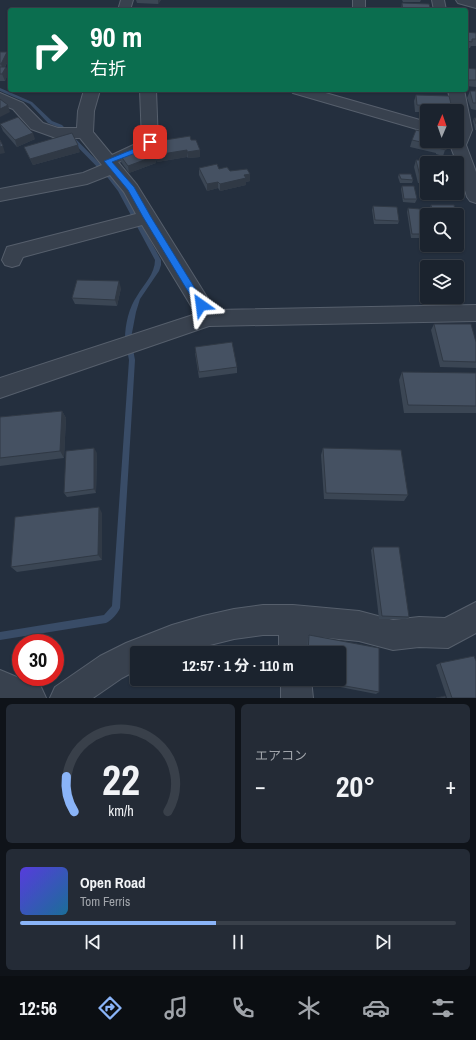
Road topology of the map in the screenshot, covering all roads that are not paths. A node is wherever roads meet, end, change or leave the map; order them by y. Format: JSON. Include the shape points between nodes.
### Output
{"nodes":[{"id":1,"x":462,"y":0,"type":"edge"},
{"id":2,"x":476,"y":4,"type":"edge"},
{"id":3,"x":91,"y":92,"type":"edge"},
{"id":4,"x":148,"y":92,"type":"edge"},
{"id":5,"x":309,"y":92,"type":"edge"},
{"id":6,"x":456,"y":92,"type":"edge"},
{"id":7,"x":0,"y":98,"type":"edge"},
{"id":8,"x":420,"y":124,"type":"edge"},
{"id":9,"x":85,"y":133,"type":"junction"},
{"id":10,"x":465,"y":137,"type":"edge"},
{"id":11,"x":110,"y":164,"type":"junction"},
{"id":12,"x":0,"y":195,"type":"edge"},
{"id":13,"x":476,"y":197,"type":"edge"},
{"id":14,"x":147,"y":217,"type":"junction"},
{"id":15,"x":12,"y":260,"type":"dead end"},
{"id":16,"x":476,"y":313,"type":"edge"},
{"id":17,"x":209,"y":318,"type":"junction"},
{"id":18,"x":0,"y":388,"type":"edge"},
{"id":19,"x":476,"y":617,"type":"edge"},
{"id":20,"x":293,"y":620,"type":"junction"},
{"id":21,"x":157,"y":646,"type":"edge"},
{"id":22,"x":294,"y":646,"type":"edge"},
{"id":23,"x":130,"y":658,"type":"edge"},
{"id":24,"x":0,"y":685,"type":"edge"},
{"id":25,"x":296,"y":686,"type":"edge"},
{"id":26,"x":30,"y":698,"type":"edge"},
{"id":27,"x":66,"y":698,"type":"edge"},
{"id":28,"x":296,"y":698,"type":"edge"}],
"edges":[{"from":1,"to":2,"type":"street"},
{"from":3,"to":9,"type":"street","via":[[86,111]]},
{"from":4,"to":11,"type":"street","via":[[150,142]]},
{"from":5,"to":8,"type":"street","via":[[364,102]]},
{"from":6,"to":10,"type":"street"},
{"from":7,"to":9,"type":"street","via":[[18,106],[37,126],[56,133]]},
{"from":9,"to":11,"type":"street"},
{"from":10,"to":13,"type":"street","via":[[458,145]]},
{"from":11,"to":12,"type":"street","via":[[87,178]]},
{"from":11,"to":14,"type":"street","via":[[131,189]]},
{"from":14,"to":15,"type":"street","via":[[14,252]]},
{"from":14,"to":17,"type":"street"},
{"from":16,"to":17,"type":"street"},
{"from":17,"to":18,"type":"street"},
{"from":19,"to":20,"type":"street","via":[[448,633],[419,632],[393,635],[359,626]]},
{"from":20,"to":21,"type":"street","via":[[234,624]]},
{"from":20,"to":22,"type":"street"},
{"from":23,"to":27,"type":"street","via":[[111,667]]},
{"from":24,"to":26,"type":"street"},
{"from":25,"to":28,"type":"street"}]}
